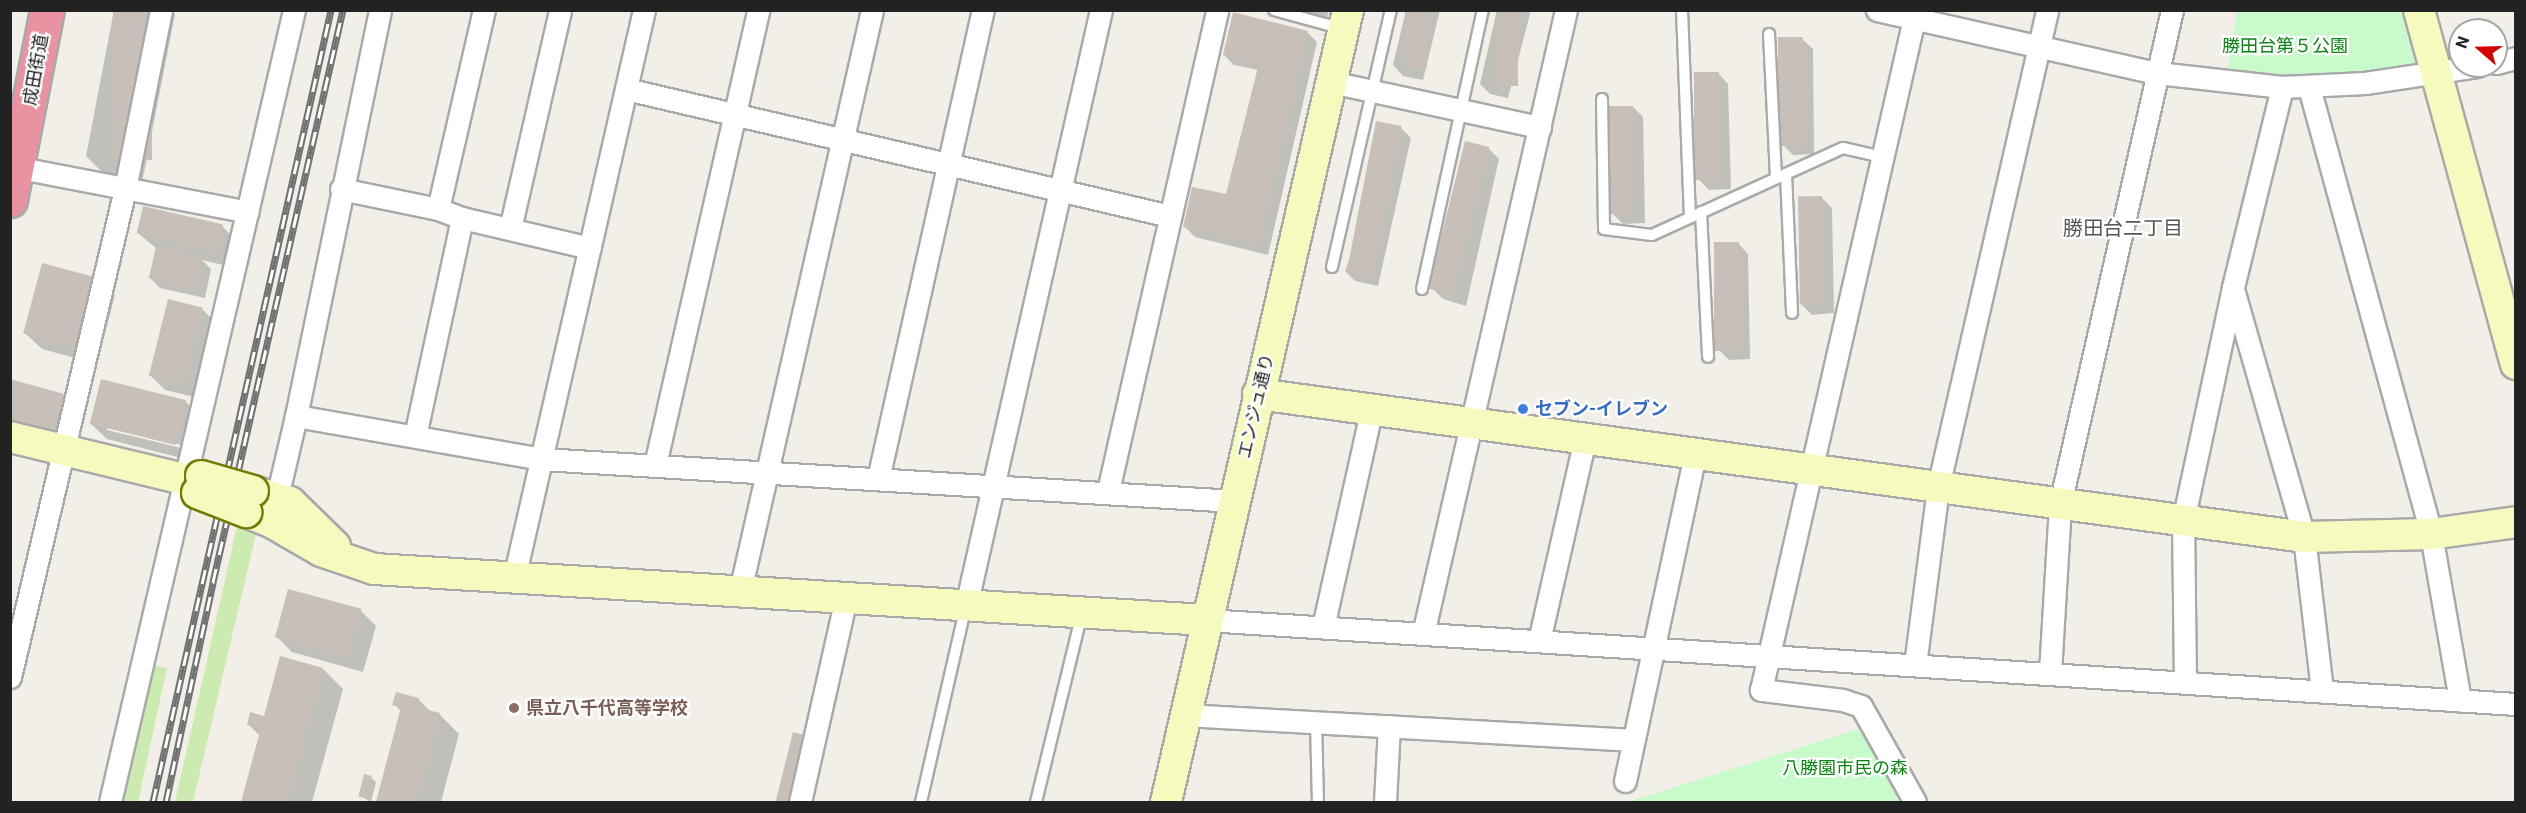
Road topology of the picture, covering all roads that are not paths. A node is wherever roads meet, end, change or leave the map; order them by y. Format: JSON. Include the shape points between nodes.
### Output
{"nodes":[{"id":1,"x":47,"y":10,"type":"edge"},
{"id":2,"x":161,"y":10,"type":"edge"},
{"id":3,"x":294,"y":10,"type":"edge"},
{"id":4,"x":380,"y":10,"type":"edge"},
{"id":5,"x":484,"y":10,"type":"edge"},
{"id":6,"x":560,"y":10,"type":"edge"},
{"id":7,"x":644,"y":10,"type":"edge"},
{"id":8,"x":758,"y":10,"type":"edge"},
{"id":9,"x":872,"y":10,"type":"edge"},
{"id":10,"x":983,"y":10,"type":"edge"},
{"id":11,"x":1101,"y":10,"type":"edge"},
{"id":12,"x":1217,"y":10,"type":"edge"},
{"id":13,"x":1274,"y":10,"type":"edge"},
{"id":14,"x":1391,"y":10,"type":"edge"},
{"id":15,"x":1484,"y":10,"type":"edge"},
{"id":16,"x":1566,"y":10,"type":"edge"},
{"id":17,"x":1682,"y":10,"type":"edge"},
{"id":18,"x":1877,"y":10,"type":"edge"},
{"id":19,"x":2047,"y":10,"type":"edge"},
{"id":20,"x":2172,"y":10,"type":"edge"},
{"id":21,"x":2419,"y":10,"type":"edge"},
{"id":22,"x":1915,"y":15,"type":"edge"},
{"id":23,"x":1346,"y":20,"type":"edge"},
{"id":24,"x":1769,"y":34,"type":"dead end"},
{"id":25,"x":2039,"y":46,"type":"junction"},
{"id":26,"x":2448,"y":71,"type":"edge"},
{"id":27,"x":2157,"y":73,"type":"junction"},
{"id":28,"x":2436,"y":73,"type":"junction"},
{"id":29,"x":1331,"y":82,"type":"junction"},
{"id":30,"x":2282,"y":87,"type":"junction"},
{"id":31,"x":2309,"y":87,"type":"junction"},
{"id":32,"x":626,"y":89,"type":"junction"},
{"id":33,"x":1372,"y":91,"type":"junction"},
{"id":34,"x":1602,"y":99,"type":"dead end"},
{"id":35,"x":1462,"y":110,"type":"junction"},
{"id":36,"x":735,"y":114,"type":"junction"},
{"id":37,"x":1540,"y":127,"type":"junction"},
{"id":38,"x":843,"y":139,"type":"junction"},
{"id":39,"x":1882,"y":157,"type":"junction"},
{"id":40,"x":949,"y":164,"type":"junction"},
{"id":41,"x":15,"y":167,"type":"edge"},
{"id":42,"x":1781,"y":176,"type":"junction"},
{"id":43,"x":125,"y":189,"type":"junction"},
{"id":44,"x":341,"y":189,"type":"junction"},
{"id":45,"x":1060,"y":190,"type":"junction"},
{"id":46,"x":10,"y":200,"type":"edge"},
{"id":47,"x":438,"y":209,"type":"junction"},
{"id":48,"x":248,"y":212,"type":"junction"},
{"id":49,"x":1701,"y":212,"type":"junction"},
{"id":50,"x":1170,"y":216,"type":"junction"},
{"id":51,"x":1690,"y":217,"type":"junction"},
{"id":52,"x":462,"y":218,"type":"junction"},
{"id":53,"x":510,"y":229,"type":"junction"},
{"id":54,"x":590,"y":248,"type":"junction"},
{"id":55,"x":1332,"y":267,"type":"dead end"},
{"id":56,"x":2233,"y":287,"type":"junction"},
{"id":57,"x":1422,"y":289,"type":"dead end"},
{"id":58,"x":1792,"y":313,"type":"dead end"},
{"id":59,"x":1708,"y":357,"type":"dead end"},
{"id":60,"x":2516,"y":364,"type":"edge"},
{"id":61,"x":1258,"y":394,"type":"junction"},
{"id":62,"x":1372,"y":408,"type":"junction"},
{"id":63,"x":296,"y":416,"type":"junction"},
{"id":64,"x":1473,"y":423,"type":"junction"},
{"id":65,"x":415,"y":436,"type":"junction"},
{"id":66,"x":10,"y":437,"type":"edge"},
{"id":67,"x":1585,"y":438,"type":"junction"},
{"id":68,"x":63,"y":449,"type":"junction"},
{"id":69,"x":1695,"y":454,"type":"junction"},
{"id":70,"x":542,"y":459,"type":"junction"},
{"id":71,"x":655,"y":465,"type":"junction"},
{"id":72,"x":1810,"y":470,"type":"junction"},
{"id":73,"x":767,"y":471,"type":"junction"},
{"id":74,"x":878,"y":479,"type":"junction"},
{"id":75,"x":194,"y":482,"type":"junction"},
{"id":76,"x":994,"y":484,"type":"junction"},
{"id":77,"x":1938,"y":487,"type":"junction"},
{"id":78,"x":1108,"y":491,"type":"junction"},
{"id":79,"x":1235,"y":501,"type":"junction"},
{"id":80,"x":2060,"y":504,"type":"junction"},
{"id":81,"x":262,"y":506,"type":"junction"},
{"id":82,"x":2183,"y":521,"type":"junction"},
{"id":83,"x":2516,"y":522,"type":"edge"},
{"id":84,"x":2431,"y":534,"type":"junction"},
{"id":85,"x":2304,"y":537,"type":"junction"},
{"id":86,"x":514,"y":578,"type":"junction"},
{"id":87,"x":740,"y":591,"type":"junction"},
{"id":88,"x":846,"y":598,"type":"junction"},
{"id":89,"x":966,"y":606,"type":"junction"},
{"id":90,"x":1082,"y":613,"type":"junction"},
{"id":91,"x":1206,"y":620,"type":"junction"},
{"id":92,"x":1323,"y":627,"type":"junction"},
{"id":93,"x":1424,"y":634,"type":"junction"},
{"id":94,"x":1539,"y":641,"type":"junction"},
{"id":95,"x":1654,"y":648,"type":"junction"},
{"id":96,"x":1769,"y":656,"type":"junction"},
{"id":97,"x":1915,"y":665,"type":"junction"},
{"id":98,"x":2050,"y":673,"type":"junction"},
{"id":99,"x":10,"y":677,"type":"edge"},
{"id":100,"x":2185,"y":682,"type":"junction"},
{"id":101,"x":2322,"y":691,"type":"junction"},
{"id":102,"x":2460,"y":701,"type":"junction"},
{"id":103,"x":2516,"y":704,"type":"edge"},
{"id":104,"x":1186,"y":715,"type":"junction"},
{"id":105,"x":1316,"y":722,"type":"junction"},
{"id":106,"x":1389,"y":726,"type":"junction"},
{"id":107,"x":1633,"y":740,"type":"junction"},
{"id":108,"x":1624,"y":781,"type":"dead end"},
{"id":109,"x":110,"y":802,"type":"edge"},
{"id":110,"x":800,"y":802,"type":"edge"},
{"id":111,"x":921,"y":802,"type":"edge"},
{"id":112,"x":1036,"y":802,"type":"edge"},
{"id":113,"x":1166,"y":802,"type":"edge"},
{"id":114,"x":1318,"y":802,"type":"edge"},
{"id":115,"x":1385,"y":802,"type":"edge"},
{"id":116,"x":1915,"y":802,"type":"edge"}],
"edges":[{"from":1,"to":41,"type":"highway","name":"成田街道"},
{"from":2,"to":43,"type":"street"},
{"from":3,"to":48,"type":"street"},
{"from":4,"to":44,"type":"street"},
{"from":5,"to":47,"type":"street"},
{"from":6,"to":53,"type":"street"},
{"from":7,"to":32,"type":"street"},
{"from":8,"to":36,"type":"street"},
{"from":9,"to":38,"type":"street"},
{"from":10,"to":40,"type":"street"},
{"from":11,"to":45,"type":"street"},
{"from":12,"to":50,"type":"street"},
{"from":13,"to":23,"type":"lane"},
{"from":14,"to":33,"type":"lane"},
{"from":15,"to":35,"type":"lane"},
{"from":16,"to":37,"type":"street"},
{"from":17,"to":51,"type":"lane"},
{"from":18,"to":22,"type":"street"},
{"from":19,"to":25,"type":"street"},
{"from":20,"to":27,"type":"street"},
{"from":21,"to":28,"type":"street"},
{"from":22,"to":25,"type":"street"},
{"from":22,"to":39,"type":"street"},
{"from":23,"to":29,"type":"street","name":"エンジュ通り"},
{"from":24,"to":42,"type":"lane"},
{"from":25,"to":27,"type":"street"},
{"from":25,"to":77,"type":"street"},
{"from":26,"to":28,"type":"street"},
{"from":27,"to":30,"type":"street"},
{"from":27,"to":80,"type":"street"},
{"from":28,"to":31,"type":"street"},
{"from":28,"to":60,"type":"street"},
{"from":29,"to":33,"type":"street"},
{"from":29,"to":61,"type":"street","name":"エンジュ通り"},
{"from":30,"to":31,"type":"street"},
{"from":30,"to":56,"type":"street"},
{"from":31,"to":84,"type":"street"},
{"from":32,"to":36,"type":"street"},
{"from":32,"to":54,"type":"street"},
{"from":33,"to":35,"type":"street"},
{"from":33,"to":55,"type":"lane"},
{"from":34,"to":51,"type":"lane","via":[[1604,229],[1652,235]]},
{"from":35,"to":37,"type":"street"},
{"from":35,"to":57,"type":"lane"},
{"from":36,"to":38,"type":"street"},
{"from":36,"to":71,"type":"street"},
{"from":37,"to":64,"type":"street"},
{"from":38,"to":40,"type":"street"},
{"from":38,"to":73,"type":"street"},
{"from":39,"to":42,"type":"lane","via":[[1843,148]]},
{"from":39,"to":72,"type":"street"},
{"from":40,"to":45,"type":"street"},
{"from":40,"to":74,"type":"street"},
{"from":41,"to":43,"type":"street"},
{"from":41,"to":46,"type":"highway","name":"成田街道"},
{"from":42,"to":49,"type":"lane"},
{"from":42,"to":58,"type":"lane"},
{"from":43,"to":48,"type":"street"},
{"from":43,"to":68,"type":"street"},
{"from":44,"to":47,"type":"street"},
{"from":44,"to":63,"type":"street"},
{"from":45,"to":50,"type":"street"},
{"from":45,"to":76,"type":"street"},
{"from":47,"to":52,"type":"street"},
{"from":48,"to":75,"type":"street"},
{"from":49,"to":51,"type":"lane"},
{"from":49,"to":59,"type":"lane"},
{"from":50,"to":78,"type":"street"},
{"from":52,"to":53,"type":"street"},
{"from":52,"to":65,"type":"street"},
{"from":53,"to":54,"type":"street"},
{"from":54,"to":70,"type":"street"},
{"from":56,"to":82,"type":"street"},
{"from":56,"to":85,"type":"street"},
{"from":61,"to":62,"type":"street"},
{"from":61,"to":79,"type":"street","name":"エンジュ通り"},
{"from":62,"to":64,"type":"street"},
{"from":62,"to":92,"type":"street"},
{"from":63,"to":65,"type":"street"},
{"from":63,"to":81,"type":"street"},
{"from":64,"to":67,"type":"street"},
{"from":64,"to":93,"type":"street"},
{"from":65,"to":70,"type":"street"},
{"from":66,"to":68,"type":"street"},
{"from":67,"to":69,"type":"street"},
{"from":67,"to":94,"type":"street"},
{"from":68,"to":75,"type":"street"},
{"from":68,"to":99,"type":"street"},
{"from":69,"to":72,"type":"street"},
{"from":69,"to":95,"type":"street"},
{"from":70,"to":71,"type":"street"},
{"from":70,"to":86,"type":"street"},
{"from":71,"to":73,"type":"street"},
{"from":72,"to":77,"type":"street"},
{"from":72,"to":96,"type":"street"},
{"from":73,"to":74,"type":"street"},
{"from":73,"to":87,"type":"street"},
{"from":74,"to":76,"type":"street"},
{"from":75,"to":81,"type":"street","bridge":true},
{"from":75,"to":109,"type":"street"},
{"from":76,"to":78,"type":"street"},
{"from":76,"to":89,"type":"street"},
{"from":77,"to":80,"type":"street"},
{"from":77,"to":97,"type":"street"},
{"from":78,"to":79,"type":"street"},
{"from":79,"to":91,"type":"street","name":"エンジュ通り"},
{"from":80,"to":82,"type":"street"},
{"from":80,"to":98,"type":"street"},
{"from":81,"to":86,"type":"street","via":[[290,502],[350,561],[374,569]]},
{"from":82,"to":85,"type":"street"},
{"from":82,"to":100,"type":"street"},
{"from":83,"to":84,"type":"street"},
{"from":84,"to":85,"type":"street"},
{"from":84,"to":102,"type":"street"},
{"from":85,"to":101,"type":"street"},
{"from":86,"to":87,"type":"street"},
{"from":87,"to":88,"type":"street"},
{"from":88,"to":89,"type":"street"},
{"from":88,"to":110,"type":"street"},
{"from":89,"to":90,"type":"street"},
{"from":89,"to":111,"type":"lane"},
{"from":90,"to":91,"type":"street"},
{"from":90,"to":112,"type":"lane"},
{"from":91,"to":92,"type":"street"},
{"from":91,"to":104,"type":"street","name":"エンジュ通り"},
{"from":92,"to":93,"type":"street"},
{"from":93,"to":94,"type":"street"},
{"from":94,"to":95,"type":"street"},
{"from":95,"to":96,"type":"street"},
{"from":95,"to":107,"type":"street"},
{"from":96,"to":97,"type":"street"},
{"from":96,"to":116,"type":"street","via":[[1761,690],[1843,700],[1861,706]]},
{"from":97,"to":98,"type":"street"},
{"from":98,"to":100,"type":"street"},
{"from":100,"to":101,"type":"street"},
{"from":101,"to":102,"type":"street"},
{"from":102,"to":103,"type":"street"},
{"from":104,"to":105,"type":"street"},
{"from":104,"to":113,"type":"street","name":"エンジュ通り"},
{"from":105,"to":106,"type":"street"},
{"from":105,"to":114,"type":"lane"},
{"from":106,"to":107,"type":"street"},
{"from":106,"to":115,"type":"street"},
{"from":107,"to":108,"type":"street"}]}
